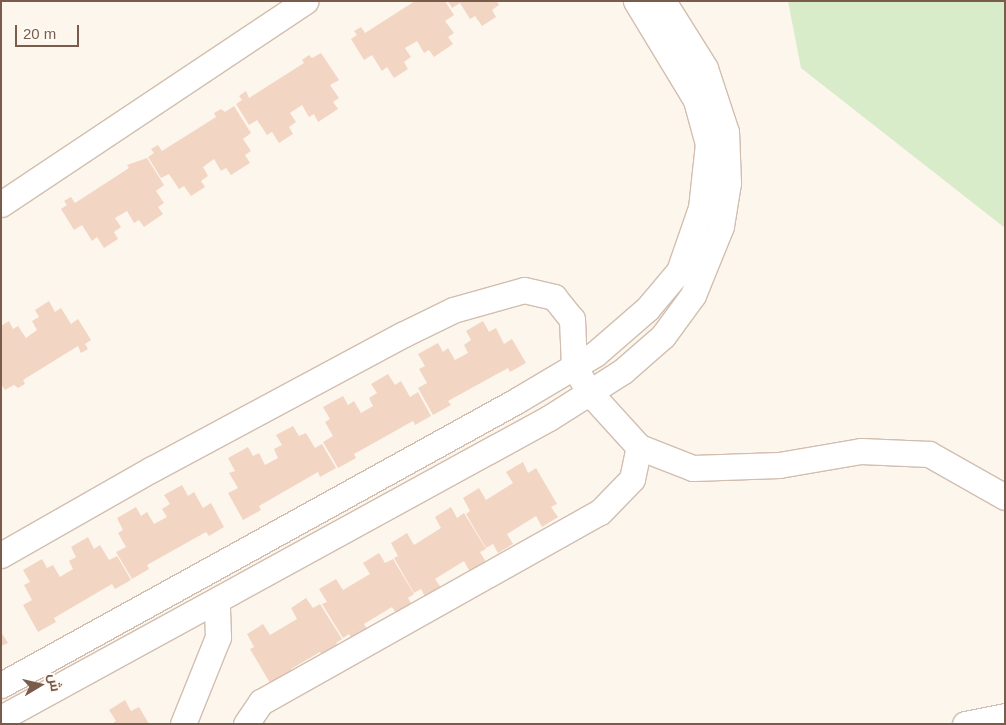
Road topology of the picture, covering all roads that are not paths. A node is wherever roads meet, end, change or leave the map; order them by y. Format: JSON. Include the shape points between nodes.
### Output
{"nodes":[{"id":1,"x":305,"y":1,"type":"edge"},
{"id":2,"x":636,"y":1,"type":"edge"},
{"id":3,"x":664,"y":1,"type":"edge"},
{"id":4,"x":1,"y":204,"type":"edge"},
{"id":5,"x":574,"y":366,"type":"junction"},
{"id":6,"x":590,"y":392,"type":"junction"},
{"id":7,"x":639,"y":447,"type":"junction"},
{"id":8,"x":1005,"y":497,"type":"edge"},
{"id":9,"x":1,"y":555,"type":"edge"},
{"id":10,"x":217,"y":602,"type":"junction"},
{"id":11,"x":1,"y":685,"type":"edge"},
{"id":12,"x":1005,"y":716,"type":"edge"},
{"id":13,"x":1,"y":718,"type":"edge"},
{"id":14,"x":183,"y":724,"type":"edge"},
{"id":15,"x":246,"y":724,"type":"edge"},
{"id":16,"x":965,"y":724,"type":"edge"}],
"edges":[{"from":1,"to":4,"type":"street"},
{"from":2,"to":5,"type":"street","via":[[696,100],[708,144],[701,208],[680,271],[647,309],[594,354]]},
{"from":3,"to":6,"type":"street","via":[[705,68],[726,132],[728,183],[721,226],[693,295],[663,336],[622,371]]},
{"from":5,"to":6,"type":"street"},
{"from":5,"to":9,"type":"street","via":[[572,319],[554,297],[524,290],[453,310],[152,469]]},
{"from":5,"to":11,"type":"street"},
{"from":6,"to":7,"type":"street"},
{"from":6,"to":10,"type":"street","via":[[549,418],[446,472]]},
{"from":7,"to":8,"type":"street","via":[[693,468],[779,465],[861,452],[929,454]]},
{"from":7,"to":15,"type":"street","via":[[632,479],[600,512],[261,702]]},
{"from":10,"to":13,"type":"street"},
{"from":10,"to":14,"type":"street","via":[[218,637]]},
{"from":12,"to":16,"type":"street"}]}
